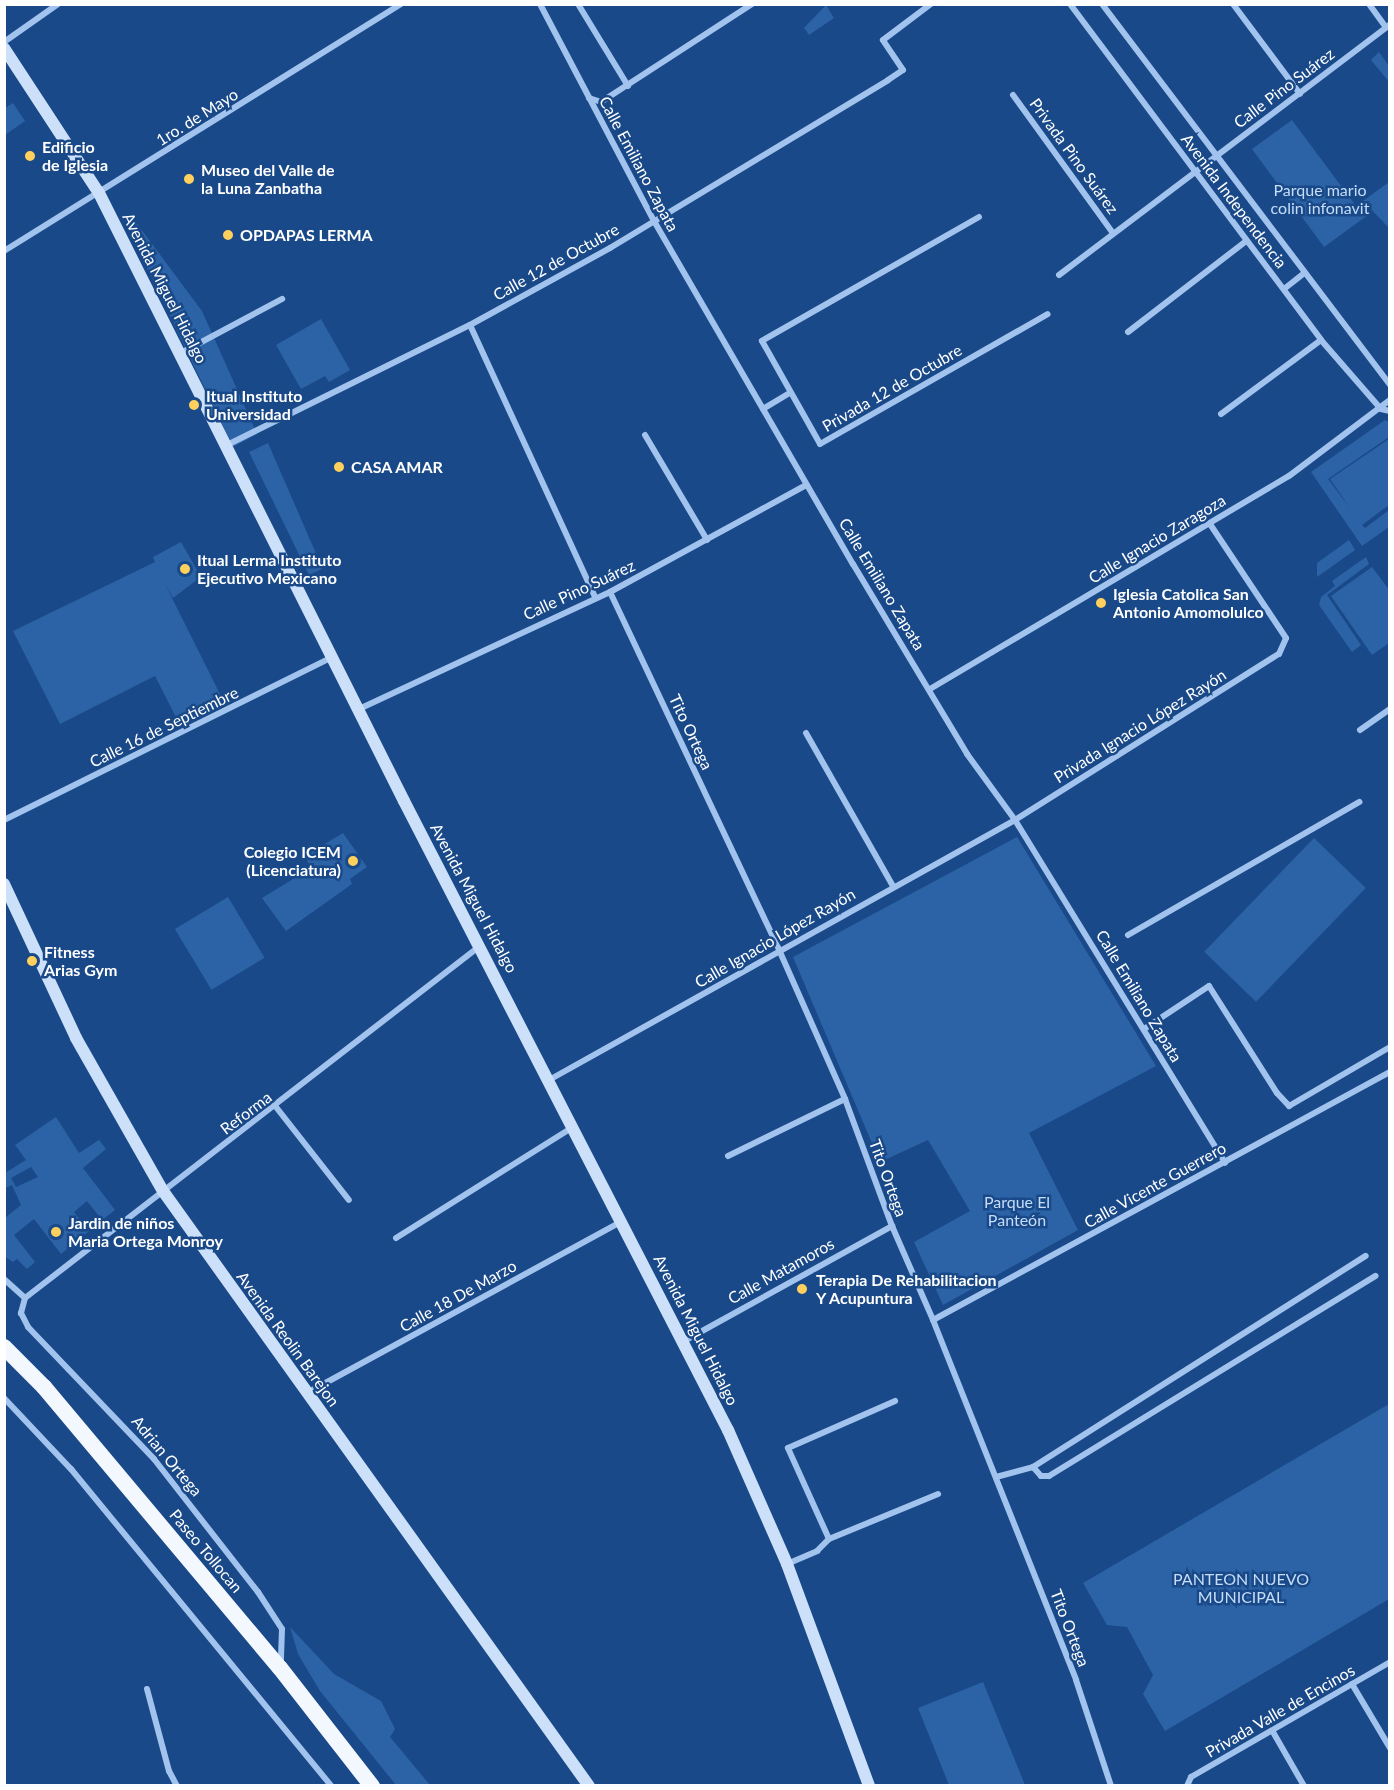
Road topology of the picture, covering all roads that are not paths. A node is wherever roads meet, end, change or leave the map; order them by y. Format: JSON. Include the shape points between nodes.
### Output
{"nodes":[{"id":1,"x":58,"y":4,"type":"edge"},
{"id":2,"x":401,"y":4,"type":"edge"},
{"id":3,"x":540,"y":4,"type":"edge"},
{"id":4,"x":578,"y":4,"type":"edge"},
{"id":5,"x":752,"y":4,"type":"edge"},
{"id":6,"x":931,"y":4,"type":"edge"},
{"id":7,"x":1070,"y":4,"type":"edge"},
{"id":8,"x":1102,"y":4,"type":"edge"},
{"id":9,"x":1233,"y":4,"type":"edge"},
{"id":10,"x":1369,"y":4,"type":"edge"},
{"id":11,"x":1388,"y":26,"type":"edge"},
{"id":12,"x":4,"y":42,"type":"edge"},
{"id":13,"x":4,"y":48,"type":"edge"},
{"id":14,"x":628,"y":86,"type":"junction"},
{"id":15,"x":1300,"y":94,"type":"junction"},
{"id":16,"x":1013,"y":95,"type":"dead end"},
{"id":17,"x":589,"y":98,"type":"junction"},
{"id":18,"x":1215,"y":155,"type":"junction"},
{"id":19,"x":1194,"y":171,"type":"junction"},
{"id":20,"x":99,"y":193,"type":"junction"},
{"id":21,"x":979,"y":217,"type":"dead end"},
{"id":22,"x":654,"y":221,"type":"junction"},
{"id":23,"x":1113,"y":233,"type":"junction"},
{"id":24,"x":1246,"y":241,"type":"junction"},
{"id":25,"x":4,"y":251,"type":"edge"},
{"id":26,"x":1303,"y":274,"type":"junction"},
{"id":27,"x":1059,"y":275,"type":"dead end"},
{"id":28,"x":1284,"y":289,"type":"junction"},
{"id":29,"x":282,"y":299,"type":"dead end"},
{"id":30,"x":1048,"y":314,"type":"dead end"},
{"id":31,"x":470,"y":325,"type":"junction"},
{"id":32,"x":1128,"y":332,"type":"dead end"},
{"id":33,"x":1321,"y":340,"type":"junction"},
{"id":34,"x":179,"y":354,"type":"junction"},
{"id":35,"x":1389,"y":385,"type":"edge"},
{"id":36,"x":790,"y":393,"type":"junction"},
{"id":37,"x":1389,"y":400,"type":"edge"},
{"id":38,"x":763,"y":409,"type":"junction"},
{"id":39,"x":1381,"y":409,"type":"junction"},
{"id":40,"x":1389,"y":411,"type":"edge"},
{"id":41,"x":1221,"y":414,"type":"dead end"},
{"id":42,"x":645,"y":435,"type":"dead end"},
{"id":43,"x":224,"y":446,"type":"junction"},
{"id":44,"x":806,"y":485,"type":"junction"},
{"id":45,"x":1210,"y":524,"type":"junction"},
{"id":46,"x":707,"y":540,"type":"junction"},
{"id":47,"x":610,"y":592,"type":"junction"},
{"id":48,"x":595,"y":597,"type":"junction"},
{"id":49,"x":333,"y":657,"type":"junction"},
{"id":50,"x":930,"y":689,"type":"junction"},
{"id":51,"x":359,"y":709,"type":"junction"},
{"id":52,"x":1389,"y":710,"type":"edge"},
{"id":53,"x":1360,"y":730,"type":"dead end"},
{"id":54,"x":806,"y":734,"type":"dead end"},
{"id":55,"x":1359,"y":802,"type":"dead end"},
{"id":56,"x":4,"y":820,"type":"edge"},
{"id":57,"x":1015,"y":820,"type":"junction"},
{"id":58,"x":4,"y":884,"type":"edge"},
{"id":59,"x":893,"y":886,"type":"junction"},
{"id":60,"x":1128,"y":935,"type":"dead end"},
{"id":61,"x":481,"y":946,"type":"junction"},
{"id":62,"x":780,"y":952,"type":"junction"},
{"id":63,"x":1144,"y":1029,"type":"junction"},
{"id":64,"x":1389,"y":1047,"type":"edge"},
{"id":65,"x":1389,"y":1072,"type":"edge"},
{"id":66,"x":549,"y":1080,"type":"junction"},
{"id":67,"x":844,"y":1099,"type":"junction"},
{"id":68,"x":276,"y":1107,"type":"junction"},
{"id":69,"x":574,"y":1126,"type":"junction"},
{"id":70,"x":728,"y":1156,"type":"dead end"},
{"id":71,"x":1225,"y":1163,"type":"junction"},
{"id":72,"x":163,"y":1191,"type":"junction"},
{"id":73,"x":349,"y":1200,"type":"dead end"},
{"id":74,"x":621,"y":1222,"type":"junction"},
{"id":75,"x":891,"y":1226,"type":"junction"},
{"id":76,"x":396,"y":1238,"type":"dead end"},
{"id":77,"x":1366,"y":1256,"type":"dead end"},
{"id":78,"x":1376,"y":1276,"type":"dead end"},
{"id":79,"x":4,"y":1280,"type":"edge"},
{"id":80,"x":25,"y":1298,"type":"junction"},
{"id":81,"x":933,"y":1320,"type":"junction"},
{"id":82,"x":684,"y":1341,"type":"junction"},
{"id":83,"x":4,"y":1347,"type":"edge"},
{"id":84,"x":307,"y":1394,"type":"junction"},
{"id":85,"x":4,"y":1398,"type":"edge"},
{"id":86,"x":895,"y":1401,"type":"dead end"},
{"id":87,"x":1033,"y":1467,"type":"junction"},
{"id":88,"x":996,"y":1477,"type":"junction"},
{"id":89,"x":938,"y":1494,"type":"dead end"},
{"id":90,"x":829,"y":1539,"type":"junction"},
{"id":91,"x":787,"y":1564,"type":"junction"},
{"id":92,"x":1389,"y":1662,"type":"edge"},
{"id":93,"x":280,"y":1668,"type":"junction"},
{"id":94,"x":1352,"y":1684,"type":"junction"},
{"id":95,"x":147,"y":1689,"type":"dead end"},
{"id":96,"x":1273,"y":1732,"type":"junction"},
{"id":97,"x":1389,"y":1748,"type":"edge"},
{"id":98,"x":177,"y":1785,"type":"edge"},
{"id":99,"x":331,"y":1785,"type":"edge"},
{"id":100,"x":372,"y":1785,"type":"edge"},
{"id":101,"x":589,"y":1785,"type":"edge"},
{"id":102,"x":869,"y":1785,"type":"edge"},
{"id":103,"x":1111,"y":1785,"type":"edge"},
{"id":104,"x":1187,"y":1785,"type":"edge"},
{"id":105,"x":1304,"y":1785,"type":"edge"}],
"edges":[{"from":1,"to":12,"type":"street"},
{"from":2,"to":20,"type":"street","name":"1ro. de Mayo"},
{"from":3,"to":17,"type":"street","name":"Calle Emiliano Zapata"},
{"from":4,"to":14,"type":"street"},
{"from":5,"to":14,"type":"street"},
{"from":6,"to":22,"type":"street","name":"Calle 12 de Octubre","via":[[883,40],[903,70]]},
{"from":7,"to":19,"type":"street","name":"Avenida Independencia"},
{"from":8,"to":18,"type":"street","name":"Avenida Independencia"},
{"from":9,"to":15,"type":"street"},
{"from":10,"to":11,"type":"street"},
{"from":11,"to":15,"type":"street","name":"Calle Pino Suárez"},
{"from":13,"to":20,"type":"main road","name":"Avenida Miguel Hidalgo"},
{"from":14,"to":17,"type":"street","via":[[601,102]]},
{"from":15,"to":18,"type":"street","name":"Calle Pino Suárez"},
{"from":16,"to":23,"type":"street","name":"Privada Pino Suárez"},
{"from":17,"to":22,"type":"street","name":"Calle Emiliano Zapata"},
{"from":18,"to":19,"type":"street","name":"Calle Pino Suárez"},
{"from":18,"to":26,"type":"street","name":"Avenida Independencia"},
{"from":19,"to":23,"type":"street","name":"Privada Pino Suárez"},
{"from":19,"to":24,"type":"street","name":"Avenida Independencia"},
{"from":20,"to":25,"type":"street","name":"1ro. de Mayo"},
{"from":20,"to":34,"type":"main road","name":"Avenida Miguel Hidalgo"},
{"from":21,"to":36,"type":"street","name":"Privada 12 de Octubre","via":[[762,341]]},
{"from":22,"to":31,"type":"street","name":"Calle 12 de Octubre"},
{"from":22,"to":38,"type":"street","name":"Calle Emiliano Zapata"},
{"from":23,"to":27,"type":"street","name":"Privada Pino Suárez"},
{"from":24,"to":28,"type":"street","name":"Avenida Independencia"},
{"from":24,"to":32,"type":"street"},
{"from":26,"to":28,"type":"street"},
{"from":26,"to":35,"type":"street","name":"Avenida Independencia"},
{"from":28,"to":33,"type":"street","name":"Avenida Independencia"},
{"from":29,"to":34,"type":"street"},
{"from":30,"to":36,"type":"street","name":"Privada 12 de Octubre","via":[[820,444]]},
{"from":31,"to":43,"type":"street","name":"Calle 12 de Octubre"},
{"from":31,"to":48,"type":"street"},
{"from":33,"to":39,"type":"street","name":"Avenida Independencia"},
{"from":33,"to":41,"type":"street"},
{"from":34,"to":43,"type":"main road","name":"Avenida Miguel Hidalgo"},
{"from":36,"to":38,"type":"street"},
{"from":37,"to":39,"type":"street","name":"Calle Ignacio Zaragoza"},
{"from":38,"to":44,"type":"street","name":"Calle Emiliano Zapata"},
{"from":39,"to":40,"type":"street"},
{"from":39,"to":45,"type":"street","name":"Calle Ignacio Zaragoza","via":[[1289,476]]},
{"from":42,"to":46,"type":"street"},
{"from":43,"to":49,"type":"main road","name":"Avenida Miguel Hidalgo"},
{"from":44,"to":46,"type":"street","name":"Calle Pino Suárez"},
{"from":44,"to":50,"type":"street","name":"Calle Emiliano Zapata"},
{"from":45,"to":50,"type":"street","name":"Calle Ignacio Zaragoza"},
{"from":45,"to":57,"type":"street","name":"Privada Ignacio López Rayón","via":[[1286,638],[1279,654]]},
{"from":46,"to":47,"type":"street","name":"Calle Pino Suárez"},
{"from":47,"to":48,"type":"street","name":"Calle Pino Suárez"},
{"from":47,"to":62,"type":"street","name":"Tito Ortega"},
{"from":48,"to":51,"type":"street","name":"Calle Pino Suárez"},
{"from":49,"to":51,"type":"main road","name":"Avenida Miguel Hidalgo"},
{"from":49,"to":56,"type":"street","name":"Calle 16 de Septiembre"},
{"from":50,"to":57,"type":"street","name":"Calle Emiliano Zapata","via":[[967,754]]},
{"from":51,"to":61,"type":"main road","name":"Avenida Miguel Hidalgo"},
{"from":52,"to":53,"type":"street"},
{"from":54,"to":59,"type":"street"},
{"from":55,"to":60,"type":"street"},
{"from":57,"to":59,"type":"street","name":"Calle Ignacio López Rayón"},
{"from":57,"to":63,"type":"street","name":"Calle Emiliano Zapata"},
{"from":58,"to":72,"type":"main road","name":"Avenida Reolin Barejon","via":[[76,1038]]},
{"from":59,"to":62,"type":"street","name":"Calle Ignacio López Rayón"},
{"from":61,"to":66,"type":"main road","name":"Avenida Miguel Hidalgo"},
{"from":61,"to":68,"type":"street","name":"Reforma"},
{"from":62,"to":66,"type":"street","name":"Calle Ignacio López Rayón"},
{"from":62,"to":67,"type":"street","name":"Tito Ortega"},
{"from":63,"to":64,"type":"street","via":[[1209,986],[1289,1106]]},
{"from":63,"to":71,"type":"street","name":"Calle Emiliano Zapata"},
{"from":65,"to":71,"type":"street","name":"Calle Vicente Guerrero"},
{"from":66,"to":69,"type":"main road","name":"Avenida Miguel Hidalgo"},
{"from":67,"to":70,"type":"street"},
{"from":67,"to":75,"type":"street","name":"Tito Ortega"},
{"from":68,"to":72,"type":"street","name":"Reforma"},
{"from":68,"to":73,"type":"street"},
{"from":69,"to":74,"type":"main road","name":"Avenida Miguel Hidalgo"},
{"from":69,"to":76,"type":"street"},
{"from":71,"to":81,"type":"street","name":"Calle Vicente Guerrero"},
{"from":72,"to":80,"type":"street","name":"Reforma"},
{"from":72,"to":84,"type":"main road","name":"Avenida Reolin Barejon"},
{"from":74,"to":82,"type":"main road","name":"Avenida Miguel Hidalgo"},
{"from":74,"to":84,"type":"street","name":"Calle 18 De Marzo"},
{"from":75,"to":81,"type":"street","name":"Tito Ortega"},
{"from":75,"to":82,"type":"street","name":"Calle Matamoros"},
{"from":77,"to":87,"type":"street"},
{"from":78,"to":87,"type":"street","via":[[1049,1476],[1041,1476]]},
{"from":79,"to":80,"type":"street"},
{"from":80,"to":93,"type":"street","name":"Adrian Ortega","via":[[21,1313],[28,1328],[154,1459],[258,1592],[282,1629]]},
{"from":81,"to":88,"type":"street","name":"Tito Ortega"},
{"from":82,"to":91,"type":"main road","name":"Avenida Miguel Hidalgo"},
{"from":83,"to":93,"type":"highway","name":"Paseo Tollocan","via":[[44,1387]]},
{"from":84,"to":101,"type":"main road","name":"Avenida Reolin Barejon"},
{"from":85,"to":99,"type":"street","via":[[40,1434]]},
{"from":86,"to":90,"type":"street","via":[[788,1448]]},
{"from":87,"to":88,"type":"street"},
{"from":88,"to":103,"type":"street","name":"Tito Ortega","via":[[1076,1680]]},
{"from":89,"to":90,"type":"street"},
{"from":90,"to":91,"type":"street","via":[[817,1551]]},
{"from":91,"to":102,"type":"main road","name":"Avenida Miguel Hidalgo"},
{"from":92,"to":94,"type":"street","name":"Privada Valle de Encinos"},
{"from":93,"to":100,"type":"highway","name":"Paseo Tollocan"},
{"from":94,"to":96,"type":"street","name":"Privada Valle de Encinos"},
{"from":94,"to":97,"type":"street"},
{"from":95,"to":98,"type":"street","via":[[169,1771]]},
{"from":96,"to":104,"type":"street","name":"Privada Valle de Encinos","via":[[1191,1777]]},
{"from":96,"to":105,"type":"street"}]}
